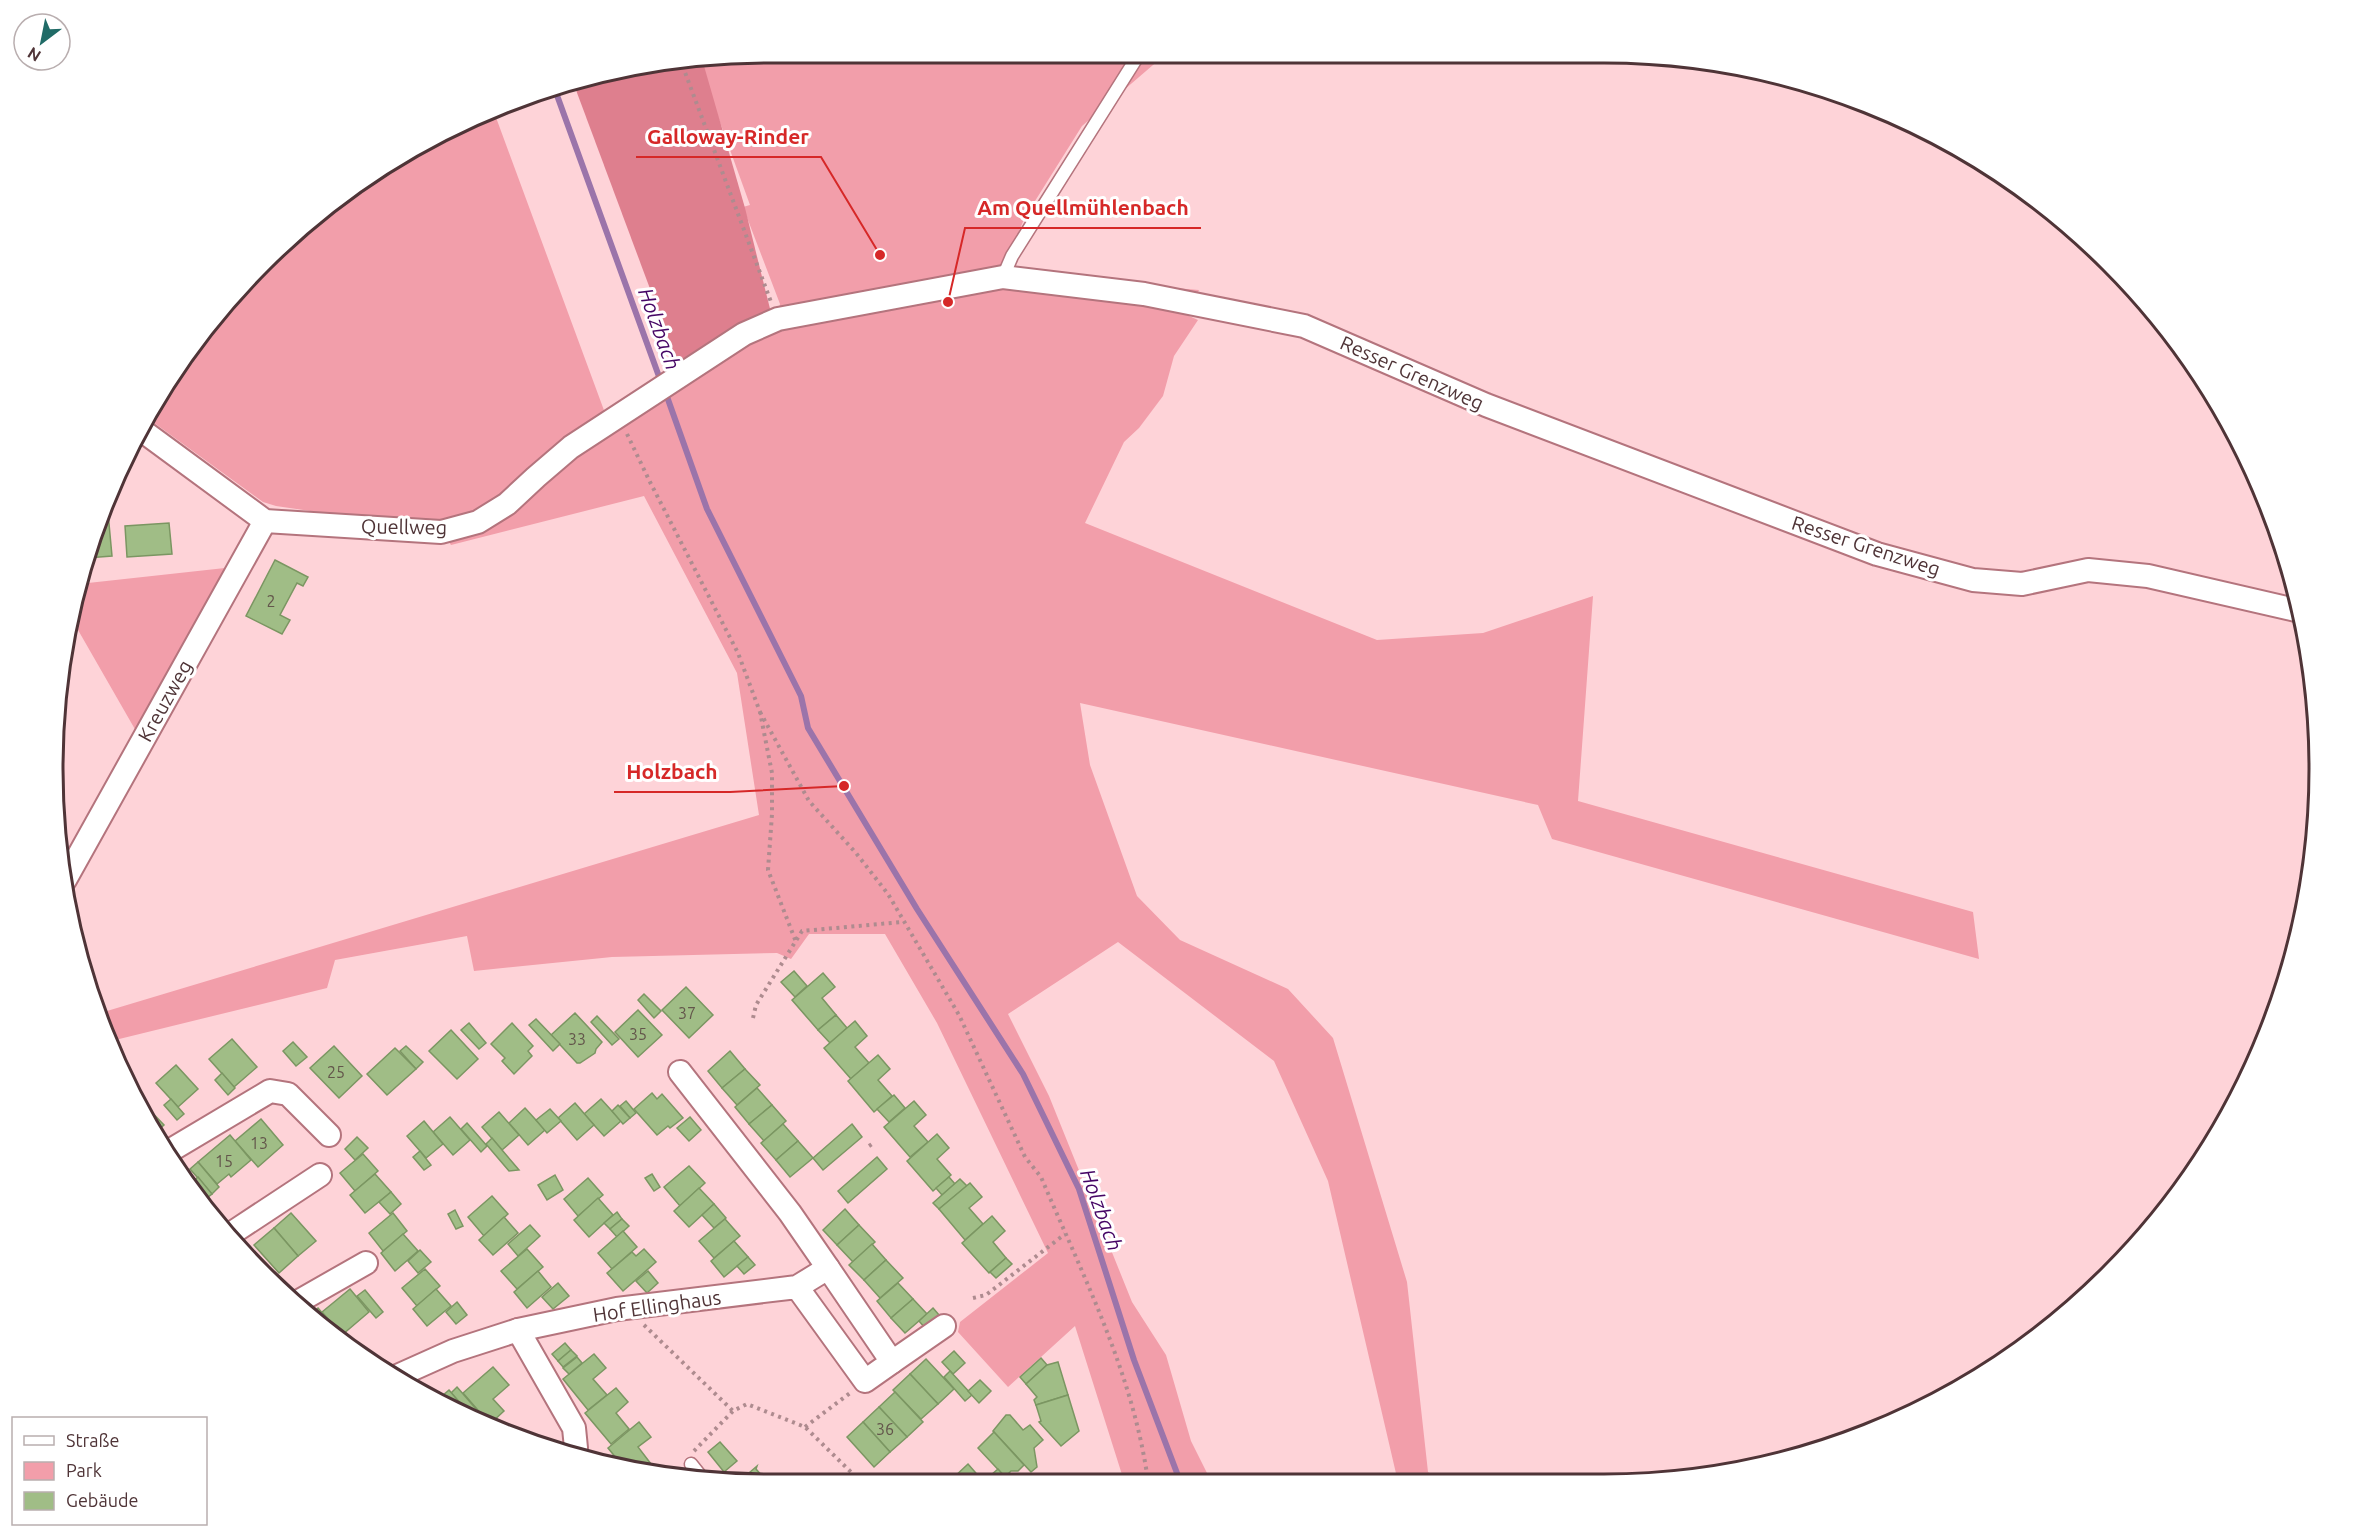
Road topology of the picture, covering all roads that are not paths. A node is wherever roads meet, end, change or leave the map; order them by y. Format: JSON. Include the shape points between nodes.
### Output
{"nodes":[{"id":1,"x":1133,"y":63,"type":"edge"},
{"id":2,"x":1003,"y":277,"type":"junction"},
{"id":3,"x":778,"y":320,"type":"joint"},
{"id":4,"x":148,"y":435,"type":"edge"},
{"id":5,"x":265,"y":521,"type":"junction"},
{"id":6,"x":2290,"y":609,"type":"edge"},
{"id":7,"x":71,"y":870,"type":"edge"},
{"id":8,"x":680,"y":1072,"type":"dead end"},
{"id":9,"x":329,"y":1135,"type":"dead end"},
{"id":10,"x":175,"y":1148,"type":"edge"},
{"id":11,"x":320,"y":1175,"type":"dead end"},
{"id":12,"x":235,"y":1231,"type":"edge"},
{"id":13,"x":366,"y":1263,"type":"dead end"},
{"id":14,"x":828,"y":1268,"type":"junction"},
{"id":15,"x":797,"y":1287,"type":"junction"},
{"id":16,"x":303,"y":1299,"type":"edge"},
{"id":17,"x":944,"y":1326,"type":"dead end"},
{"id":18,"x":518,"y":1330,"type":"junction"},
{"id":19,"x":892,"y":1362,"type":"junction"},
{"id":20,"x":406,"y":1373,"type":"edge"},
{"id":21,"x":577,"y":1447,"type":"edge"},
{"id":22,"x":686,"y":1463,"type":"road end"},
{"id":23,"x":693,"y":1470,"type":"edge"}],
"edges":[{"from":1,"to":2,"type":"lane","via":[[1012,256]]},
{"from":2,"to":3,"type":"street","name":"Resser Grenzweg"},
{"from":2,"to":6,"type":"street","name":"Resser Grenzweg","via":[[1144,294],[1304,326],[1486,405],[1877,554],[1973,580],[2022,584],[2088,570],[2148,576]]},
{"from":3,"to":5,"type":"street","name":"Quellweg","via":[[744,333],[571,447],[507,504],[478,522],[441,531]]},
{"from":4,"to":5,"type":"street"},
{"from":5,"to":7,"type":"street","name":"Kreuzweg"},
{"from":8,"to":14,"type":"street"},
{"from":9,"to":10,"type":"street","via":[[288,1094],[270,1091]]},
{"from":11,"to":12,"type":"street"},
{"from":13,"to":16,"type":"street"},
{"from":14,"to":15,"type":"street","name":"Hof Ellinghaus"},
{"from":14,"to":19,"type":"street"},
{"from":15,"to":18,"type":"street","name":"Hof Ellinghaus","via":[[626,1308]]},
{"from":15,"to":19,"type":"street","via":[[865,1381]]},
{"from":17,"to":19,"type":"street"},
{"from":18,"to":20,"type":"street","name":"Hof Ellinghaus","via":[[453,1351]]},
{"from":18,"to":21,"type":"street","via":[[574,1428]]},
{"from":22,"to":23,"type":"lane"}]}
